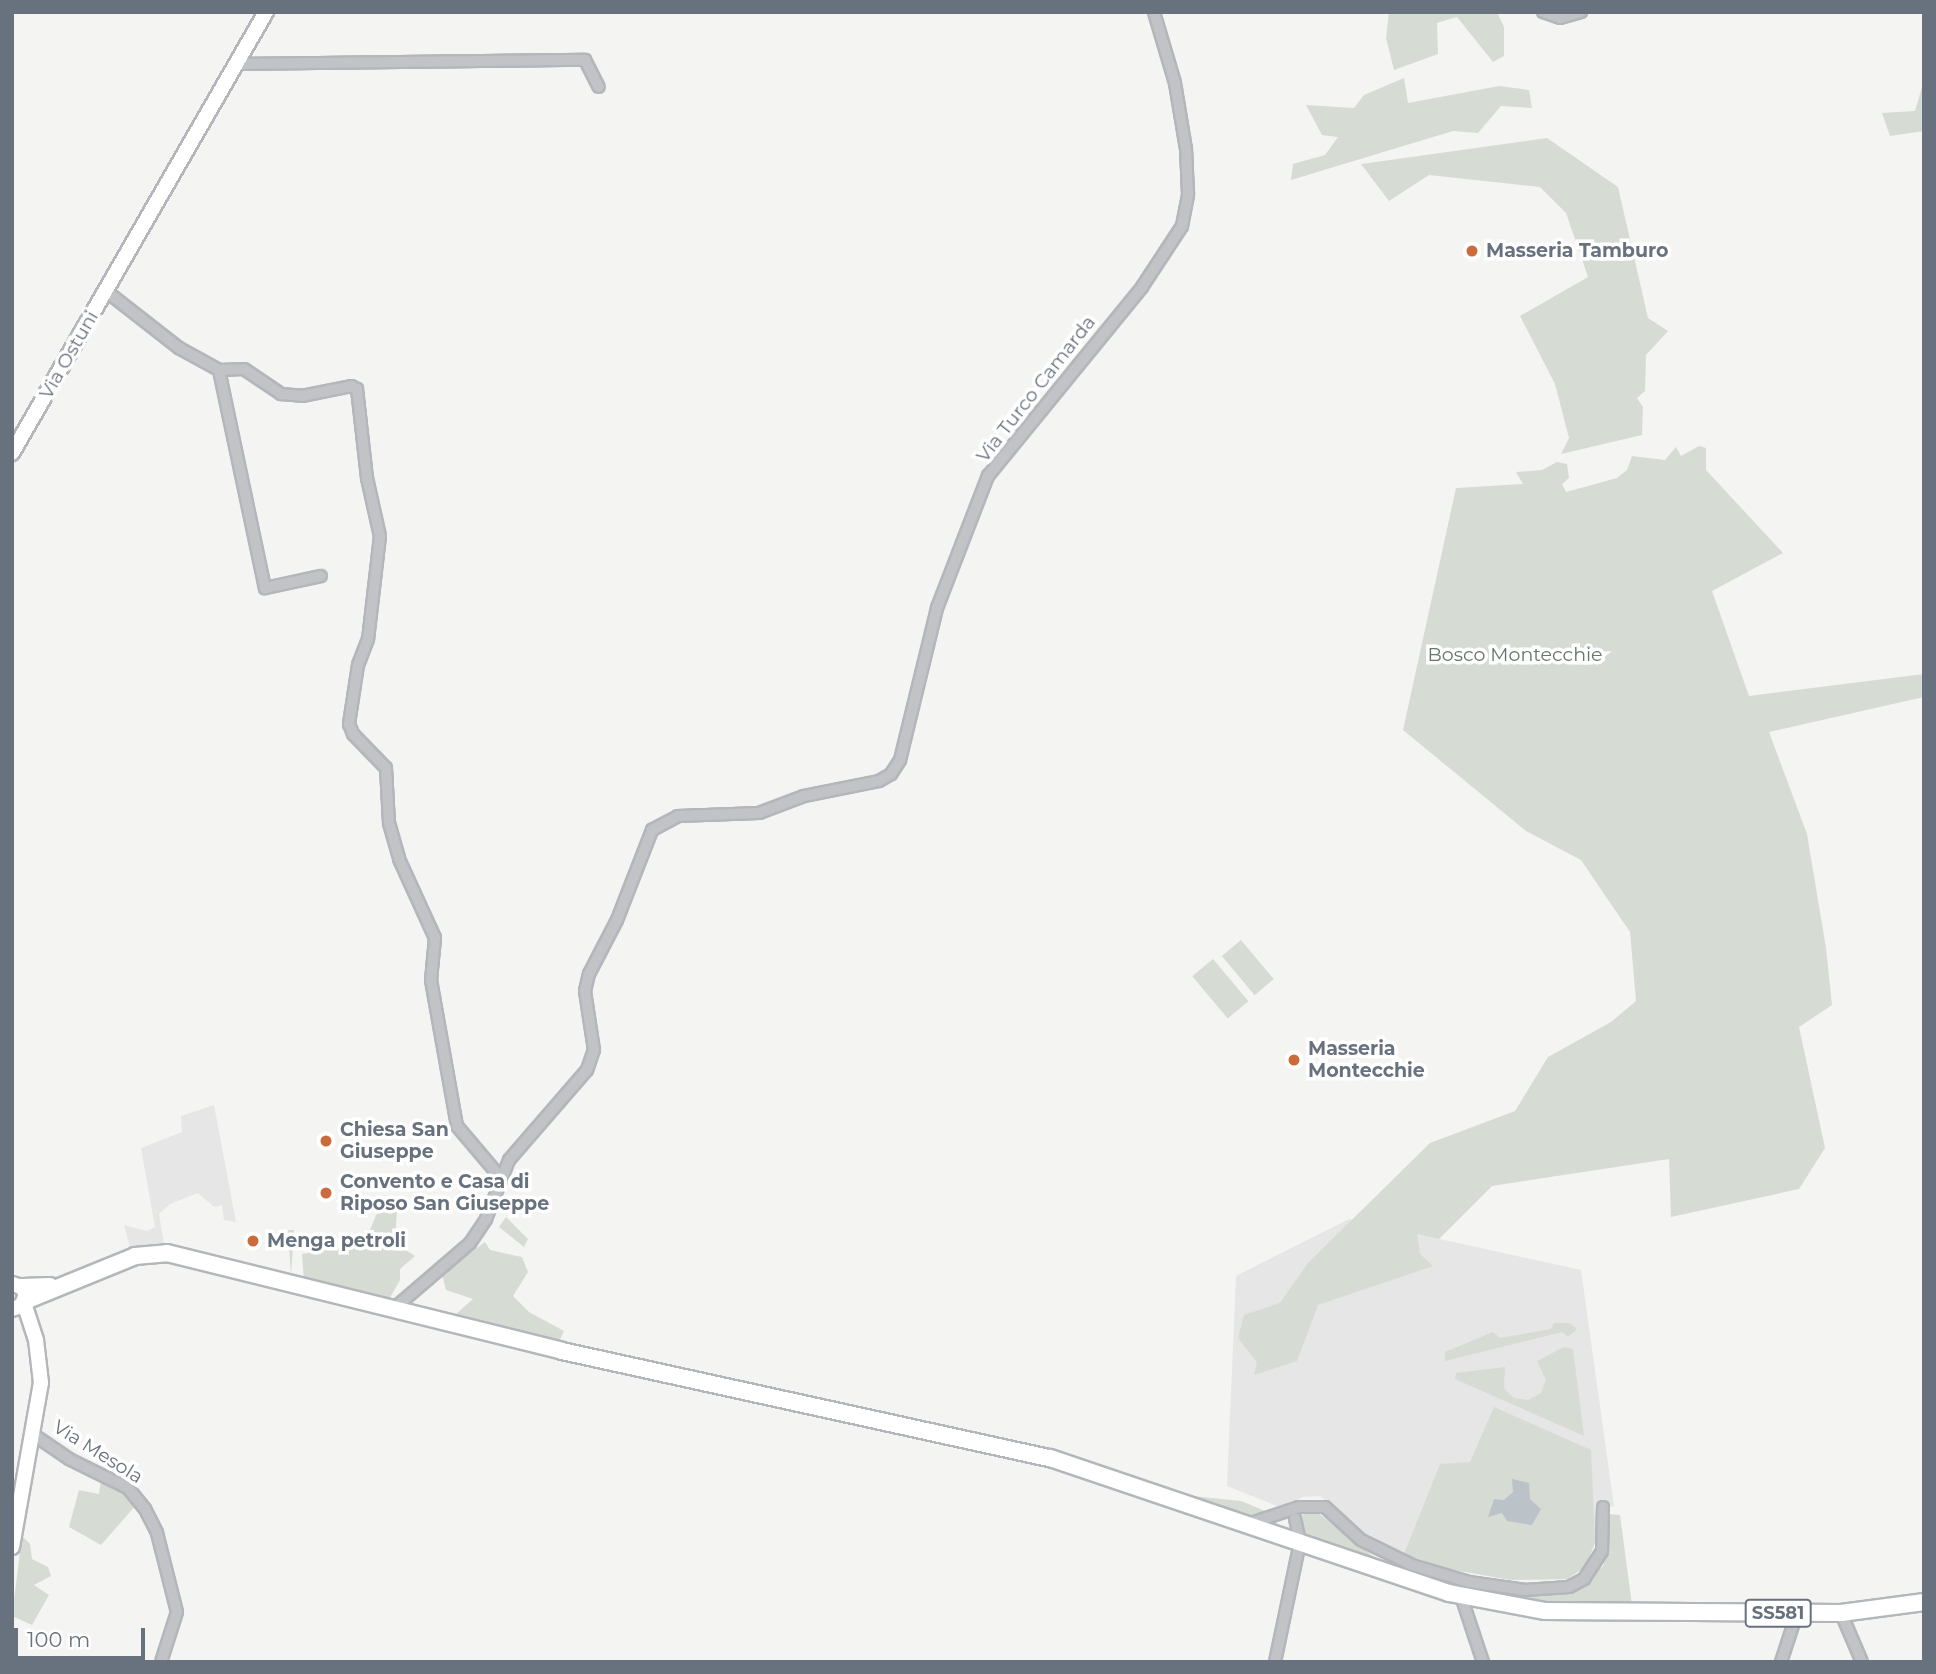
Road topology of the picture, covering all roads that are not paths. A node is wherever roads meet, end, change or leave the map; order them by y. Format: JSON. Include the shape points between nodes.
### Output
{"nodes":[{"id":1,"x":266,"y":12,"type":"edge"},
{"id":2,"x":1154,"y":12,"type":"edge"},
{"id":3,"x":1543,"y":12,"type":"edge"},
{"id":4,"x":1581,"y":12,"type":"edge"},
{"id":5,"x":235,"y":64,"type":"junction"},
{"id":6,"x":599,"y":87,"type":"dead end"},
{"id":7,"x":106,"y":291,"type":"junction"},
{"id":8,"x":219,"y":370,"type":"junction"},
{"id":9,"x":12,"y":453,"type":"edge"},
{"id":10,"x":321,"y":576,"type":"dead end"},
{"id":11,"x":501,"y":1178,"type":"junction"},
{"id":12,"x":18,"y":1299,"type":"edge"},
{"id":13,"x":390,"y":1311,"type":"junction"},
{"id":14,"x":34,"y":1435,"type":"junction"},
{"id":15,"x":1300,"y":1507,"type":"junction"},
{"id":16,"x":1602,"y":1507,"type":"dead end"},
{"id":17,"x":1280,"y":1515,"type":"junction"},
{"id":18,"x":1295,"y":1519,"type":"junction"},
{"id":19,"x":1247,"y":1524,"type":"junction"},
{"id":20,"x":1278,"y":1535,"type":"junction"},
{"id":21,"x":1300,"y":1542,"type":"junction"},
{"id":22,"x":12,"y":1547,"type":"edge"},
{"id":23,"x":1461,"y":1596,"type":"junction"},
{"id":24,"x":1924,"y":1602,"type":"edge"},
{"id":25,"x":1797,"y":1613,"type":"junction"},
{"id":26,"x":1841,"y":1613,"type":"junction"},
{"id":27,"x":162,"y":1662,"type":"edge"},
{"id":28,"x":1275,"y":1662,"type":"edge"},
{"id":29,"x":1483,"y":1662,"type":"edge"},
{"id":30,"x":1781,"y":1662,"type":"edge"},
{"id":31,"x":1862,"y":1662,"type":"edge"}],
"edges":[{"from":1,"to":5,"type":"main road","name":"Via Ostuni"},
{"from":2,"to":11,"type":"street","name":"Via Turco Camarda","via":[[1175,83],[1186,149],[1188,194],[1182,226],[1142,287],[988,476],[937,608],[900,760],[891,774],[879,781],[804,796],[759,813],[678,816],[652,831],[589,974],[585,991],[593,1057],[570,1091],[509,1160]]},
{"from":3,"to":4,"type":"street","via":[[1560,18]]},
{"from":5,"to":6,"type":"street","via":[[585,60]]},
{"from":5,"to":7,"type":"main road","name":"Via Ostuni"},
{"from":7,"to":8,"type":"street","via":[[179,348]]},
{"from":7,"to":9,"type":"main road","name":"Via Ostuni"},
{"from":8,"to":10,"type":"street","via":[[265,588]]},
{"from":8,"to":11,"type":"street","via":[[244,369],[281,394],[357,389],[367,478],[380,536],[368,639],[358,665],[349,724],[386,768],[389,823],[399,859],[435,938],[432,980],[457,1126]]},
{"from":11,"to":13,"type":"street","name":"Via Turco Camarda","via":[[486,1219],[470,1243]]},
{"from":12,"to":13,"type":"main road","via":[[135,1256],[167,1253]]},
{"from":12,"to":14,"type":"main road","via":[[30,1328],[41,1382]]},
{"from":13,"to":19,"type":"main road","via":[[1050,1458]]},
{"from":14,"to":22,"type":"main road"},
{"from":14,"to":27,"type":"street","name":"Via Mesola","via":[[69,1459],[128,1488],[145,1509],[157,1534],[177,1612]]},
{"from":15,"to":16,"type":"street","via":[[1325,1507],[1361,1540],[1412,1565],[1469,1582],[1525,1590],[1569,1587],[1584,1580],[1602,1551]]},
{"from":15,"to":17,"type":"street"},
{"from":15,"to":18,"type":"street"},
{"from":17,"to":19,"type":"street"},
{"from":17,"to":20,"type":"street"},
{"from":18,"to":20,"type":"street"},
{"from":18,"to":21,"type":"street"},
{"from":19,"to":20,"type":"main road"},
{"from":20,"to":21,"type":"main road"},
{"from":21,"to":23,"type":"main road"},
{"from":21,"to":28,"type":"street"},
{"from":23,"to":25,"type":"main road","number":"SS581","via":[[1545,1611]]},
{"from":23,"to":29,"type":"street"},
{"from":24,"to":26,"type":"main road","number":"SS581"},
{"from":25,"to":26,"type":"main road","number":"SS581"},
{"from":25,"to":30,"type":"street"},
{"from":26,"to":31,"type":"street"}]}
